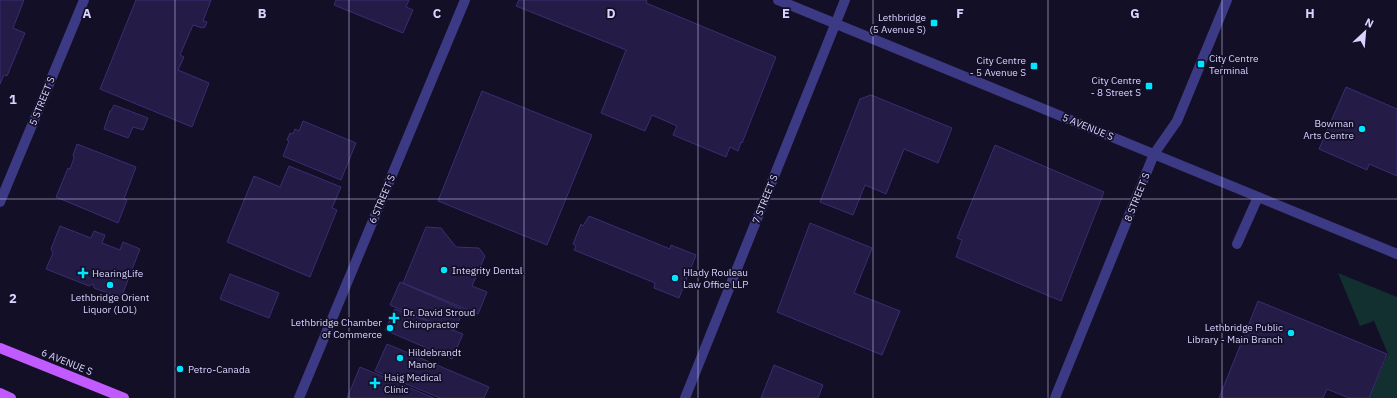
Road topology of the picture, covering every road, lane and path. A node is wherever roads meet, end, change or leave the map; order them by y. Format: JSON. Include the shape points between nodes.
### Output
{"nodes":[{"id":1,"x":84,"y":0,"type":"edge"},
{"id":2,"x":465,"y":0,"type":"edge"},
{"id":3,"x":778,"y":0,"type":"edge"},
{"id":4,"x":845,"y":0,"type":"edge"},
{"id":5,"x":1227,"y":0,"type":"edge"},
{"id":6,"x":836,"y":23,"type":"junction"},
{"id":7,"x":1154,"y":154,"type":"junction"},
{"id":8,"x":1258,"y":197,"type":"junction"},
{"id":9,"x":0,"y":202,"type":"edge"},
{"id":10,"x":1237,"y":244,"type":"dead end"},
{"id":11,"x":1397,"y":254,"type":"edge"},
{"id":12,"x":0,"y":348,"type":"edge"},
{"id":13,"x":0,"y":393,"type":"edge"},
{"id":14,"x":11,"y":398,"type":"edge"},
{"id":15,"x":124,"y":398,"type":"edge"},
{"id":16,"x":299,"y":398,"type":"edge"},
{"id":17,"x":685,"y":398,"type":"edge"},
{"id":18,"x":1055,"y":398,"type":"edge"}],
"edges":[{"from":1,"to":9,"type":"street","name":"5 STREET S"},
{"from":2,"to":16,"type":"street","name":"6 STREET S"},
{"from":3,"to":6,"type":"street","name":"5 AVENUE S"},
{"from":4,"to":6,"type":"street","name":"7 STREET S"},
{"from":5,"to":7,"type":"street","name":"8 STREET S","via":[[1177,121]]},
{"from":6,"to":7,"type":"street","name":"5 AVENUE S"},
{"from":6,"to":17,"type":"street","name":"7 STREET S"},
{"from":7,"to":8,"type":"street","name":"5 AVENUE S"},
{"from":7,"to":18,"type":"street","name":"8 STREET S"},
{"from":8,"to":10,"type":"street"},
{"from":8,"to":11,"type":"street","name":"5 AVENUE S"},
{"from":12,"to":15,"type":"main road","name":"6 AVENUE S"},
{"from":13,"to":14,"type":"main road"}]}
